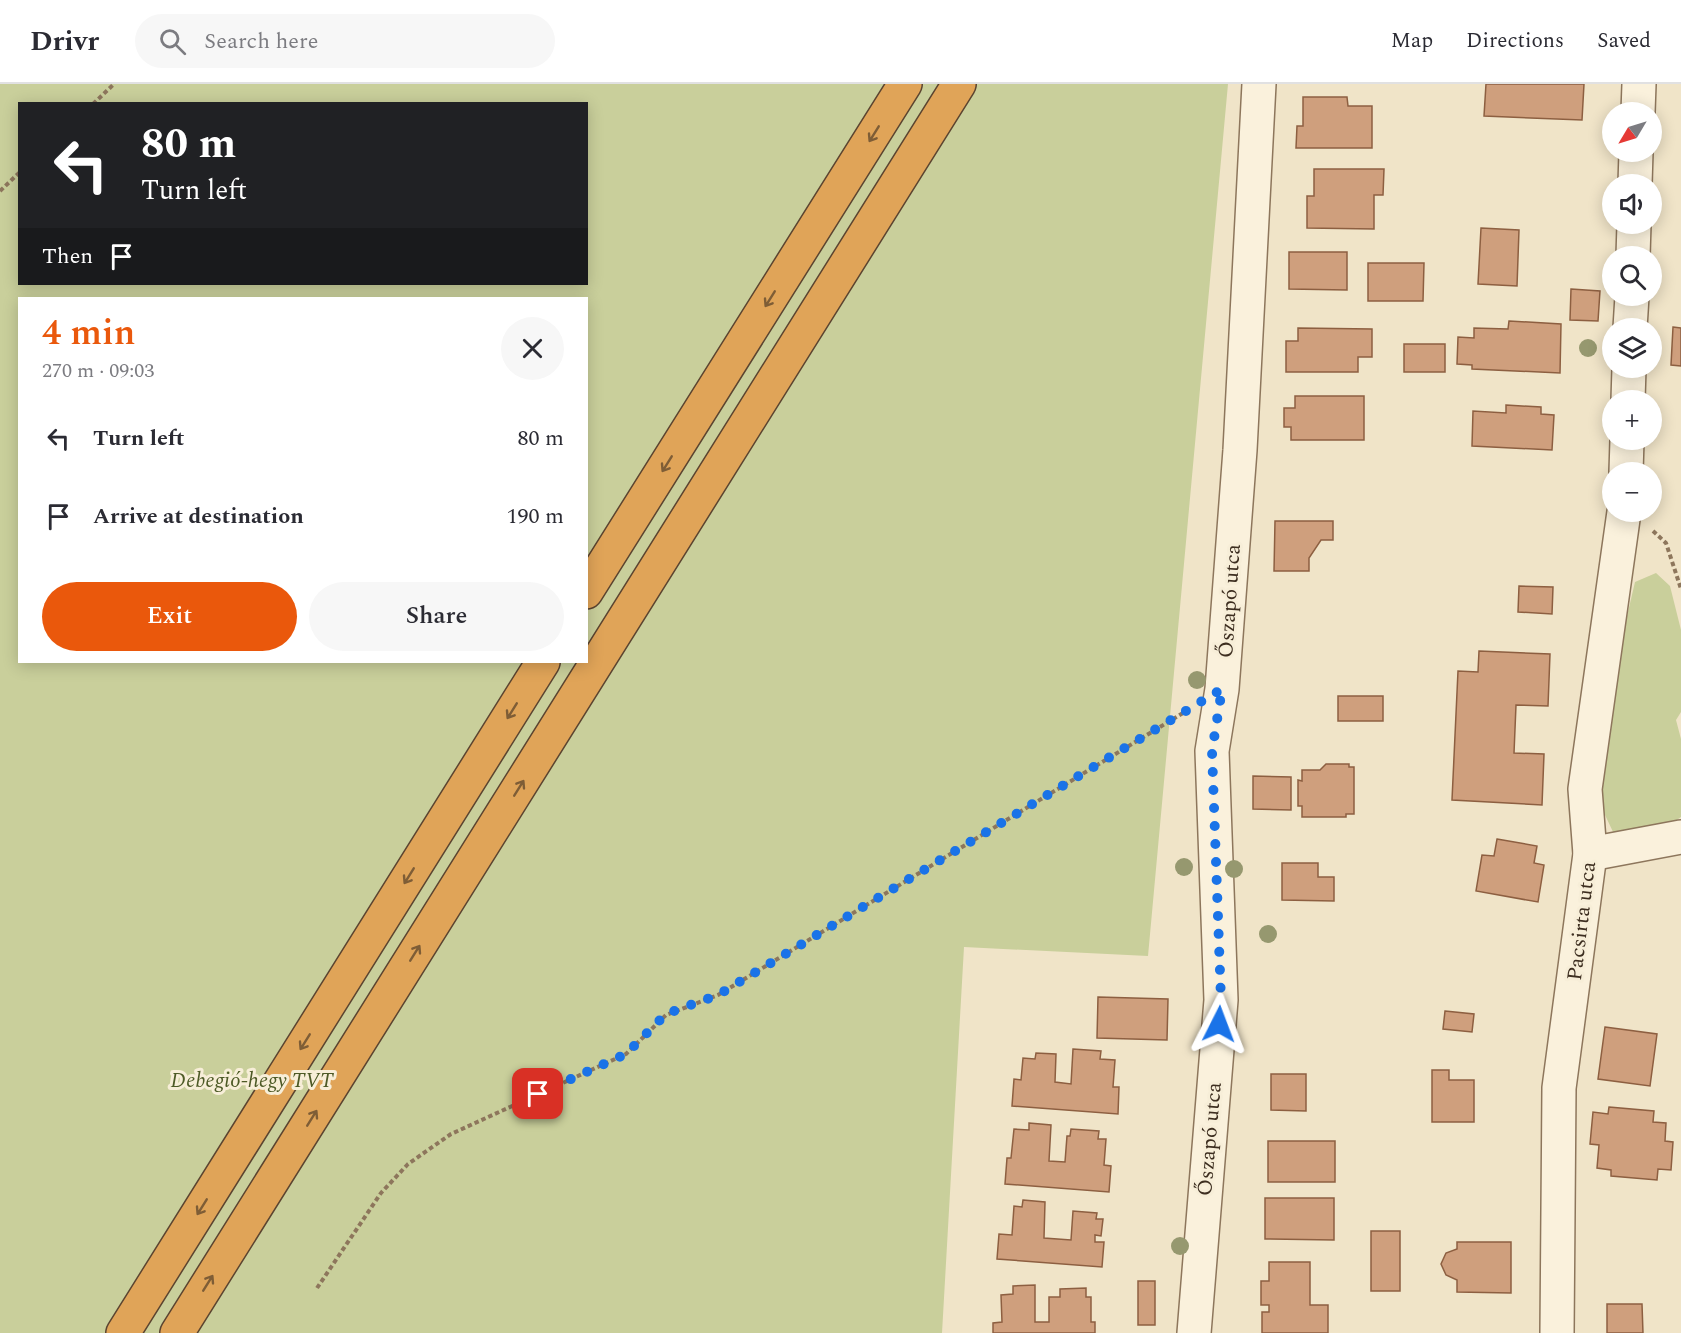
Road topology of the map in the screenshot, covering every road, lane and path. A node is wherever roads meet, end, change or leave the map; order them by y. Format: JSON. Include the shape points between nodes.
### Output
{"nodes":[{"id":1,"x":114,"y":84,"type":"edge"},
{"id":2,"x":905,"y":84,"type":"edge"},
{"id":3,"x":959,"y":84,"type":"edge"},
{"id":4,"x":1259,"y":84,"type":"edge"},
{"id":5,"x":1639,"y":84,"type":"edge"},
{"id":6,"x":95,"y":102,"type":"edge"},
{"id":7,"x":1638,"y":102,"type":"edge"},
{"id":8,"x":18,"y":174,"type":"edge"},
{"id":9,"x":0,"y":190,"type":"edge"},
{"id":10,"x":1635,"y":522,"type":"edge"},
{"id":11,"x":1640,"y":522,"type":"edge"},
{"id":12,"x":588,"y":589,"type":"edge"},
{"id":13,"x":1681,"y":589,"type":"edge"},
{"id":14,"x":542,"y":663,"type":"edge"},
{"id":15,"x":1222,"y":689,"type":"junction"},
{"id":16,"x":1681,"y":837,"type":"edge"},
{"id":17,"x":1590,"y":854,"type":"junction"},
{"id":18,"x":317,"y":1288,"type":"dead end"},
{"id":19,"x":123,"y":1333,"type":"edge"},
{"id":20,"x":177,"y":1333,"type":"edge"},
{"id":21,"x":1194,"y":1333,"type":"edge"},
{"id":22,"x":1557,"y":1333,"type":"edge"}],
"edges":[{"from":1,"to":6,"type":"path"},
{"from":2,"to":12,"type":"highway","one_way":true},
{"from":20,"to":3,"type":"highway","one_way":true},
{"from":4,"to":15,"type":"street","name":"Őszapó utca","via":[[1240,450]]},
{"from":5,"to":7,"type":"street"},
{"from":8,"to":9,"type":"path"},
{"from":10,"to":17,"type":"street","name":"Pacsirta utca","via":[[1585,789]]},
{"from":11,"to":13,"type":"path","via":[[1666,543]]},
{"from":14,"to":19,"type":"highway","one_way":true},
{"from":15,"to":18,"type":"path","via":[[718,995],[666,1014],[626,1054],[451,1134],[408,1164],[381,1193]]},
{"from":15,"to":21,"type":"street","name":"Őszapó utca","via":[[1212,751],[1221,1000]]},
{"from":16,"to":17,"type":"street"},
{"from":17,"to":22,"type":"street","name":"Pacsirta utca","via":[[1559,1089]]}]}
